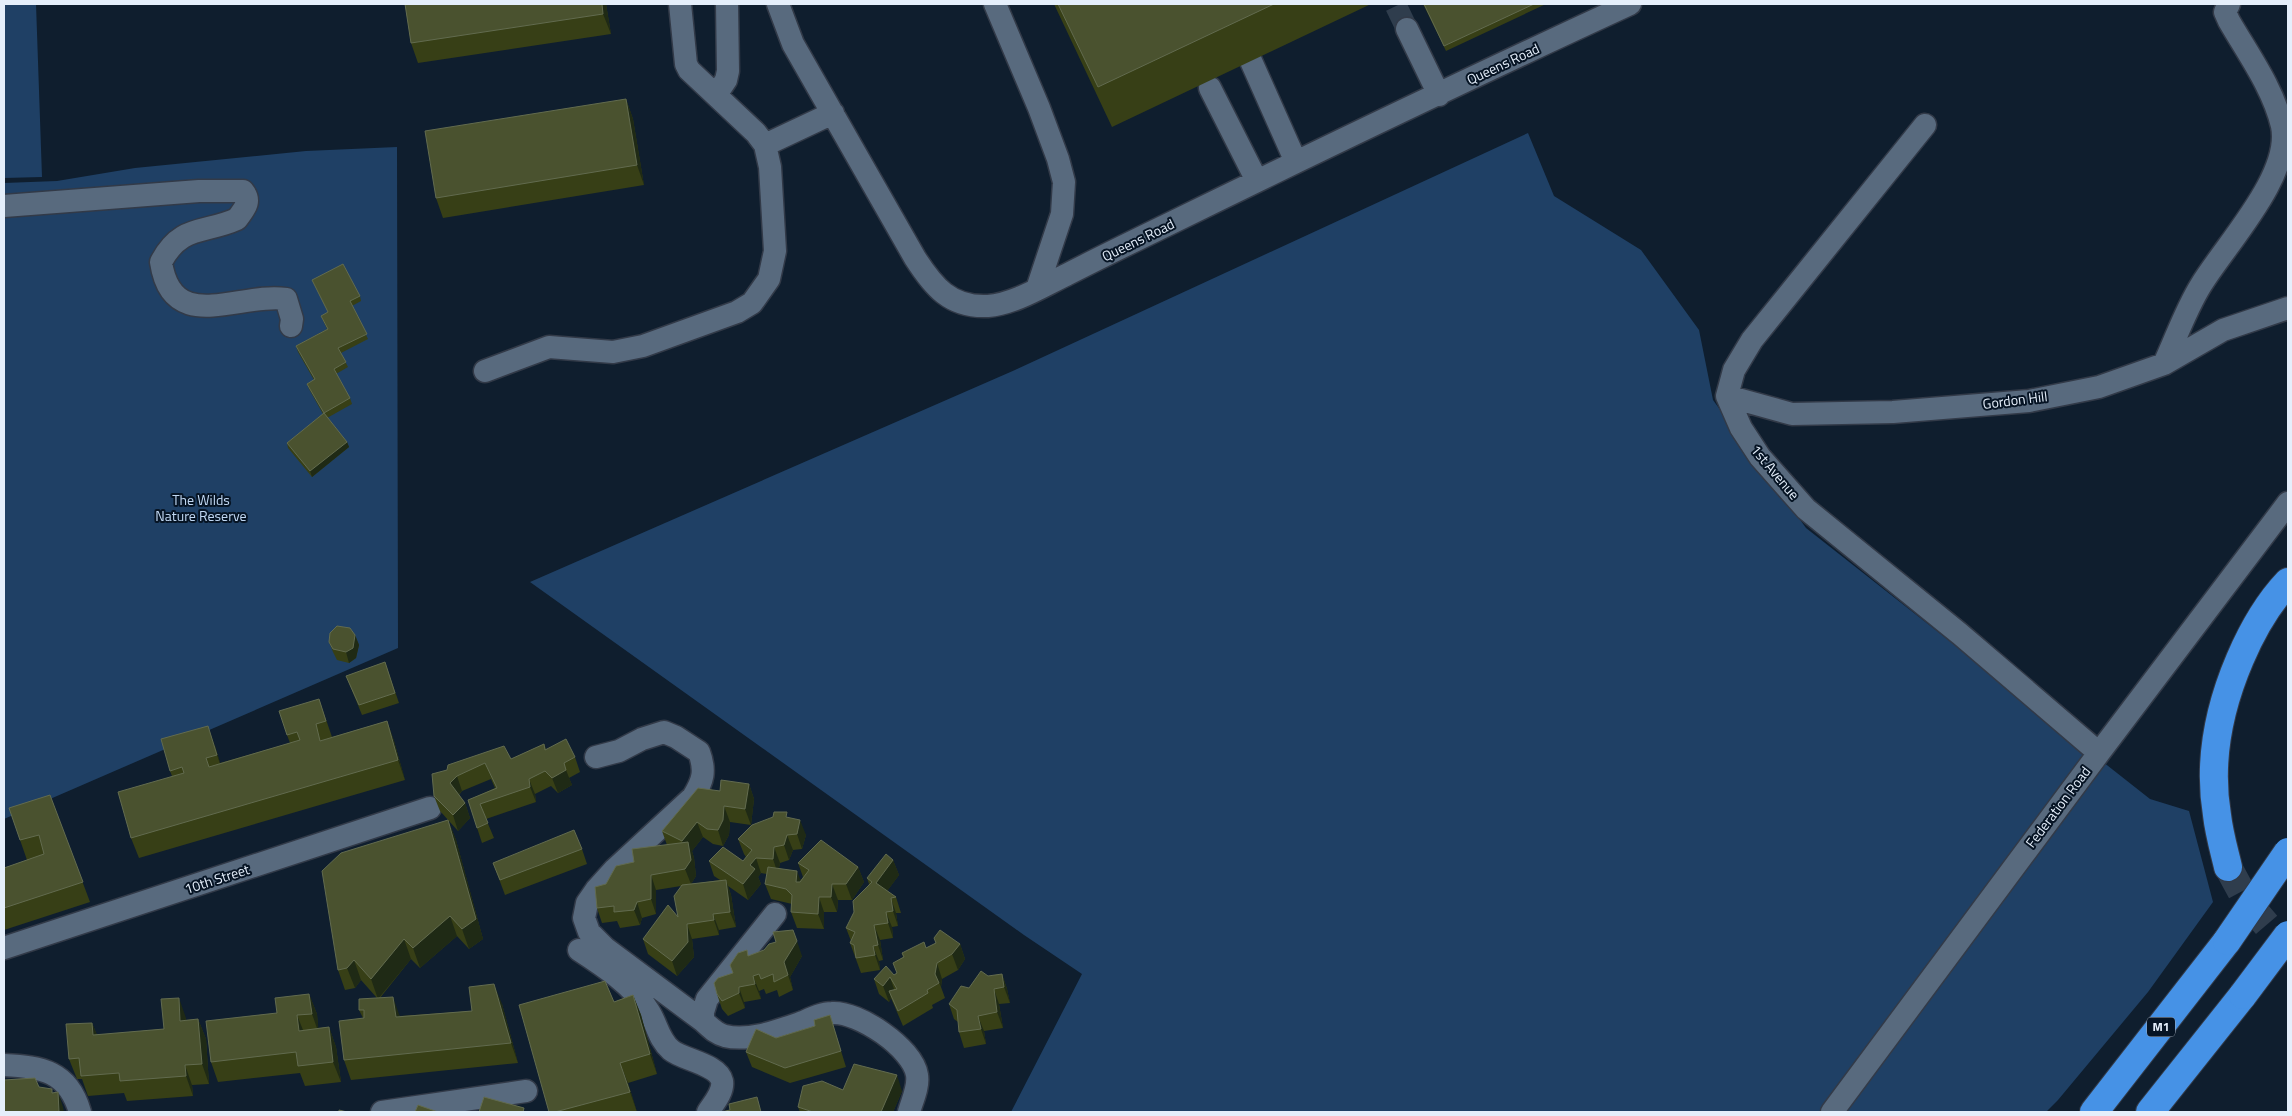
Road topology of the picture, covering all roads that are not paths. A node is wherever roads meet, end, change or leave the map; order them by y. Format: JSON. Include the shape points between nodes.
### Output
{"nodes":[{"id":1,"x":680,"y":4,"type":"edge"},
{"id":2,"x":727,"y":4,"type":"edge"},
{"id":3,"x":778,"y":4,"type":"edge"},
{"id":4,"x":995,"y":4,"type":"edge"},
{"id":5,"x":1630,"y":4,"type":"edge"},
{"id":6,"x":2229,"y":4,"type":"edge"},
{"id":7,"x":1407,"y":29,"type":"tunnel mouth"},
{"id":8,"x":1251,"y":61,"type":"dead end"},
{"id":9,"x":1210,"y":88,"type":"dead end"},
{"id":10,"x":716,"y":95,"type":"junction"},
{"id":11,"x":1439,"y":95,"type":"junction"},
{"id":12,"x":833,"y":113,"type":"junction"},
{"id":13,"x":1925,"y":125,"type":"dead end"},
{"id":14,"x":765,"y":145,"type":"junction"},
{"id":15,"x":1296,"y":162,"type":"junction"},
{"id":16,"x":1256,"y":181,"type":"junction"},
{"id":17,"x":4,"y":206,"type":"edge"},
{"id":18,"x":1036,"y":289,"type":"junction"},
{"id":19,"x":2288,"y":308,"type":"edge"},
{"id":20,"x":291,"y":326,"type":"dead end"},
{"id":21,"x":2164,"y":364,"type":"junction"},
{"id":22,"x":484,"y":371,"type":"dead end"},
{"id":23,"x":1727,"y":396,"type":"junction"},
{"id":24,"x":2288,"y":503,"type":"edge"},
{"id":25,"x":2288,"y":582,"type":"edge"},
{"id":26,"x":2098,"y":753,"type":"junction"},
{"id":27,"x":596,"y":757,"type":"dead end"},
{"id":28,"x":430,"y":808,"type":"dead end"},
{"id":29,"x":2288,"y":852,"type":"edge"},
{"id":30,"x":2228,"y":868,"type":"tunnel mouth"},
{"id":31,"x":775,"y":914,"type":"dead end"},
{"id":32,"x":2288,"y":935,"type":"edge"},
{"id":33,"x":4,"y":948,"type":"edge"},
{"id":34,"x":579,"y":950,"type":"dead end"},
{"id":35,"x":703,"y":1021,"type":"junction"},
{"id":36,"x":4,"y":1064,"type":"edge"},
{"id":37,"x":526,"y":1092,"type":"dead end"},
{"id":38,"x":80,"y":1112,"type":"edge"},
{"id":39,"x":382,"y":1112,"type":"edge"},
{"id":40,"x":708,"y":1112,"type":"edge"},
{"id":41,"x":909,"y":1112,"type":"edge"},
{"id":42,"x":1832,"y":1112,"type":"edge"},
{"id":43,"x":2094,"y":1112,"type":"edge"},
{"id":44,"x":2150,"y":1112,"type":"edge"}],
"edges":[{"from":1,"to":10,"type":"street","via":[[686,64]]},
{"from":2,"to":10,"type":"street","via":[[728,71]]},
{"from":3,"to":12,"type":"street","name":"Queens Road","via":[[793,44]]},
{"from":4,"to":18,"type":"street","via":[[1039,108],[1064,182],[1062,214]]},
{"from":5,"to":11,"type":"street","name":"Queens Road"},
{"from":6,"to":21,"type":"street","via":[[2225,12],[2267,86],[2279,118],[2283,152],[2276,172],[2246,221],[2200,286]]},
{"from":7,"to":11,"type":"street"},
{"from":8,"to":15,"type":"street"},
{"from":9,"to":16,"type":"street"},
{"from":10,"to":14,"type":"street"},
{"from":11,"to":15,"type":"street","name":"Queens Road"},
{"from":12,"to":14,"type":"street"},
{"from":12,"to":18,"type":"street","name":"Queens Road","via":[[915,258],[932,284],[943,294],[963,302],[989,306]]},
{"from":13,"to":23,"type":"street","via":[[1752,340],[1734,370]]},
{"from":14,"to":22,"type":"street","via":[[770,167],[775,251],[768,279],[752,303],[737,312],[643,346],[613,352],[549,347]]},
{"from":15,"to":16,"type":"street","name":"Queens Road"},
{"from":16,"to":18,"type":"street","name":"Queens Road"},
{"from":17,"to":20,"type":"street","via":[[199,191],[244,191],[248,203],[237,220],[185,235],[175,242],[161,262],[164,279],[174,295],[190,305],[286,299]]},
{"from":19,"to":21,"type":"street","name":"Gordon Hill","via":[[2223,330]]},
{"from":21,"to":23,"type":"street","name":"Gordon Hill","via":[[2099,387],[2029,401],[1893,412],[1792,414]]},
{"from":23,"to":26,"type":"street","name":"1st Avenue","via":[[1741,428],[1760,457],[1806,509],[1960,634]]},
{"from":24,"to":26,"type":"street","name":"Federation Road"},
{"from":25,"to":30,"type":"highway","via":[[2252,632],[2227,689],[2220,714],[2214,776],[2216,814]]},
{"from":26,"to":42,"type":"street","name":"Federation Road"},
{"from":27,"to":35,"type":"street","via":[[620,751],[664,732],[699,752],[705,772],[693,797],[596,890],[587,902],[584,918],[589,932],[605,948]]},
{"from":28,"to":33,"type":"street","name":"10th Street"},
{"from":29,"to":43,"type":"highway","number":"M1","bridge":true,"via":[[2227,941]]},
{"from":31,"to":35,"type":"street","via":[[707,999]]},
{"from":32,"to":44,"type":"highway","bridge":true},
{"from":34,"to":40,"type":"street","via":[[642,1000],[666,1046],[717,1073],[722,1087]]},
{"from":35,"to":41,"type":"street","via":[[715,1032],[741,1038],[781,1030],[832,1013],[860,1019],[899,1046],[912,1062],[917,1087]]},
{"from":36,"to":38,"type":"street","via":[[29,1066],[56,1075],[74,1095]]},
{"from":37,"to":39,"type":"street"}]}
